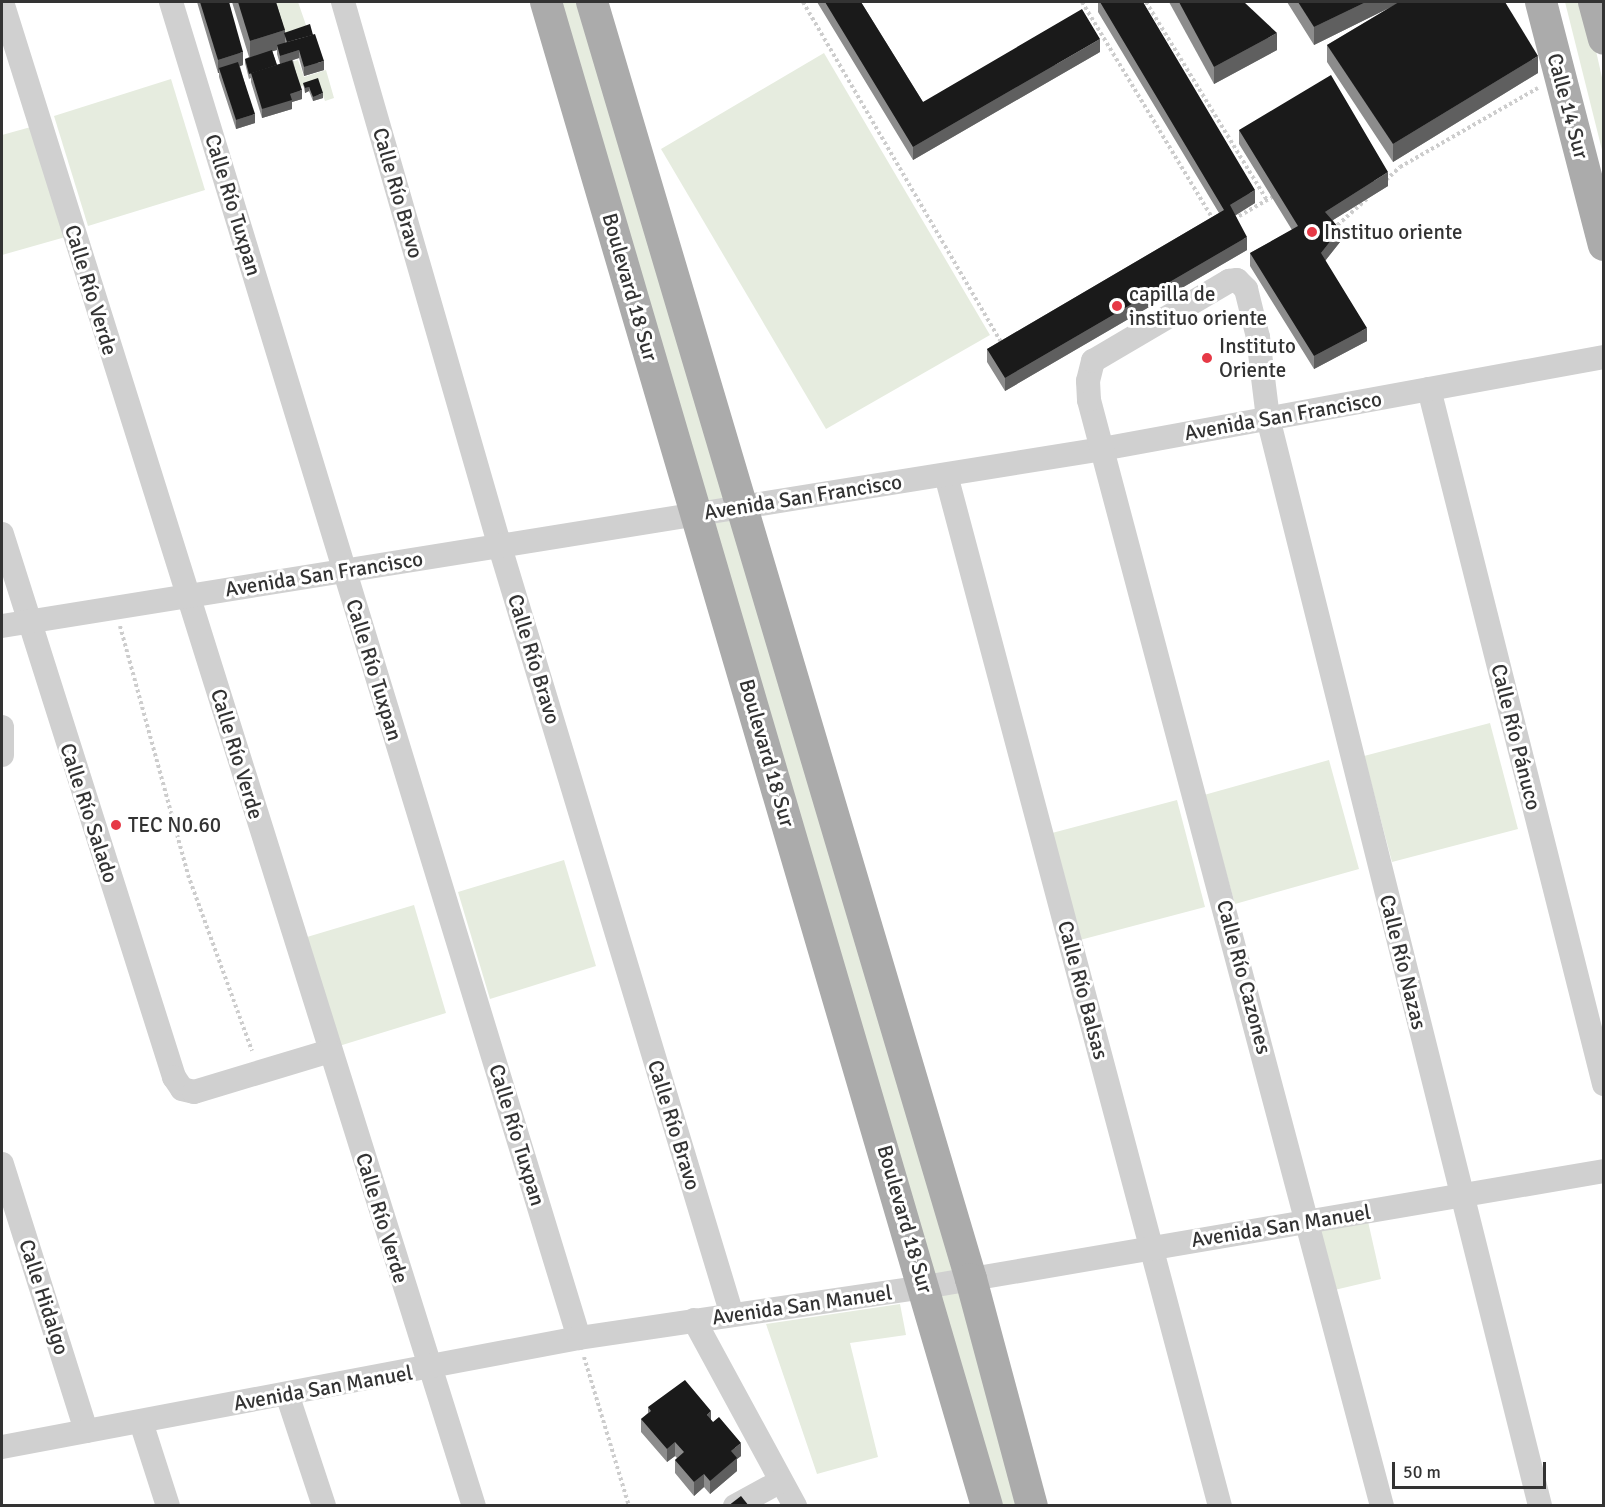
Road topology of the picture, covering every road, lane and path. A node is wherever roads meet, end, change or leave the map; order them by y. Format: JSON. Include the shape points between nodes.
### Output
{"nodes":[{"id":1,"x":2,"y":2,"type":"edge"},
{"id":2,"x":171,"y":2,"type":"edge"},
{"id":3,"x":343,"y":2,"type":"edge"},
{"id":4,"x":546,"y":2,"type":"edge"},
{"id":5,"x":592,"y":2,"type":"edge"},
{"id":6,"x":803,"y":2,"type":"edge"},
{"id":7,"x":1082,"y":2,"type":"edge"},
{"id":8,"x":1146,"y":2,"type":"edge"},
{"id":9,"x":1541,"y":2,"type":"edge"},
{"id":10,"x":1594,"y":2,"type":"edge"},
{"id":11,"x":1604,"y":39,"type":"edge"},
{"id":12,"x":1559,"y":80,"type":"junction"},
{"id":13,"x":1583,"y":162,"type":"junction"},
{"id":14,"x":1384,"y":182,"type":"edge"},
{"id":15,"x":1376,"y":190,"type":"edge"},
{"id":16,"x":1604,"y":190,"type":"edge"},
{"id":17,"x":1267,"y":200,"type":"junction"},
{"id":18,"x":1280,"y":204,"type":"edge"},
{"id":19,"x":1232,"y":220,"type":"junction"},
{"id":20,"x":1224,"y":222,"type":"edge"},
{"id":21,"x":1216,"y":224,"type":"edge"},
{"id":22,"x":1237,"y":229,"type":"edge"},
{"id":23,"x":1328,"y":233,"type":"edge"},
{"id":24,"x":1604,"y":245,"type":"edge"},
{"id":25,"x":1014,"y":340,"type":"edge"},
{"id":26,"x":1604,"y":357,"type":"edge"},
{"id":27,"x":1429,"y":390,"type":"junction"},
{"id":28,"x":1268,"y":418,"type":"junction"},
{"id":29,"x":1102,"y":449,"type":"junction"},
{"id":30,"x":946,"y":475,"type":"junction"},
{"id":31,"x":740,"y":506,"type":"junction"},
{"id":32,"x":696,"y":513,"type":"junction"},
{"id":33,"x":2,"y":534,"type":"edge"},
{"id":34,"x":500,"y":548,"type":"junction"},
{"id":35,"x":344,"y":570,"type":"junction"},
{"id":36,"x":187,"y":596,"type":"junction"},
{"id":37,"x":115,"y":608,"type":"junction"},
{"id":38,"x":28,"y":621,"type":"junction"},
{"id":39,"x":2,"y":626,"type":"edge"},
{"id":40,"x":2,"y":727,"type":"edge"},
{"id":41,"x":2,"y":755,"type":"edge"},
{"id":42,"x":330,"y":1051,"type":"junction"},
{"id":43,"x":260,"y":1072,"type":"junction"},
{"id":44,"x":1604,"y":1084,"type":"edge"},
{"id":45,"x":2,"y":1164,"type":"edge"},
{"id":46,"x":1604,"y":1172,"type":"edge"},
{"id":47,"x":1461,"y":1196,"type":"junction"},
{"id":48,"x":1310,"y":1221,"type":"junction"},
{"id":49,"x":1151,"y":1248,"type":"junction"},
{"id":50,"x":971,"y":1279,"type":"junction"},
{"id":51,"x":925,"y":1287,"type":"junction"},
{"id":52,"x":732,"y":1315,"type":"junction"},
{"id":53,"x":694,"y":1320,"type":"junction"},
{"id":54,"x":579,"y":1338,"type":"junction"},
{"id":55,"x":429,"y":1368,"type":"junction"},
{"id":56,"x":1000,"y":1388,"type":"junction"},
{"id":57,"x":287,"y":1394,"type":"junction"},
{"id":58,"x":957,"y":1402,"type":"junction"},
{"id":59,"x":141,"y":1422,"type":"junction"},
{"id":60,"x":86,"y":1431,"type":"junction"},
{"id":61,"x":2,"y":1447,"type":"edge"},
{"id":62,"x":781,"y":1481,"type":"junction"},
{"id":63,"x":1029,"y":1495,"type":"edge"},
{"id":64,"x":986,"y":1501,"type":"edge"},
{"id":65,"x":168,"y":1506,"type":"edge"},
{"id":66,"x":324,"y":1506,"type":"edge"},
{"id":67,"x":474,"y":1506,"type":"edge"},
{"id":68,"x":628,"y":1506,"type":"edge"},
{"id":69,"x":735,"y":1506,"type":"edge"},
{"id":70,"x":795,"y":1506,"type":"edge"},
{"id":71,"x":1220,"y":1506,"type":"edge"},
{"id":72,"x":1382,"y":1506,"type":"edge"},
{"id":73,"x":1540,"y":1506,"type":"edge"}],
"edges":[{"from":1,"to":36,"type":"street","name":"Calle Río Verde"},
{"from":2,"to":35,"type":"street","name":"Calle Río Tuxpan"},
{"from":3,"to":34,"type":"street","name":"Calle Río Bravo"},
{"from":4,"to":32,"type":"main road","name":"Boulevard 18 Sur"},
{"from":5,"to":31,"type":"main road","name":"Boulevard 18 Sur"},
{"from":6,"to":25,"type":"path","via":[[1004,346]]},
{"from":7,"to":21,"type":"path"},
{"from":8,"to":17,"type":"path"},
{"from":9,"to":12,"type":"main road","name":"Calle 14 Sur"},
{"from":10,"to":11,"type":"main road"},
{"from":12,"to":13,"type":"main road","name":"Calle 14 Sur"},
{"from":12,"to":14,"type":"path","via":[[1522,94],[1400,167]]},
{"from":13,"to":16,"type":"main road"},
{"from":13,"to":24,"type":"main road","name":"Calle 14 Sur"},
{"from":15,"to":23,"type":"path"},
{"from":17,"to":18,"type":"path","via":[[1275,195]]},
{"from":17,"to":19,"type":"path"},
{"from":19,"to":20,"type":"path"},
{"from":19,"to":22,"type":"path"},
{"from":26,"to":27,"type":"street","name":"Avenida San Francisco"},
{"from":27,"to":28,"type":"street","name":"Avenida San Francisco"},
{"from":27,"to":44,"type":"street","name":"Calle Río Pánuco"},
{"from":28,"to":29,"type":"street","name":"Avenida San Francisco"},
{"from":28,"to":29,"type":"street","name":"Calle Río Nazas","via":[[1258,337],[1246,289],[1237,280],[1229,281],[1093,361],[1089,400]]},
{"from":28,"to":47,"type":"street","name":"Calle Río Nazas"},
{"from":29,"to":30,"type":"street","name":"Avenida San Francisco"},
{"from":29,"to":48,"type":"street","name":"Calle Río Cazones"},
{"from":30,"to":31,"type":"street","name":"Avenida San Francisco"},
{"from":30,"to":49,"type":"street","name":"Calle Río Balsas"},
{"from":31,"to":32,"type":"street","name":"Avenida San Francisco"},
{"from":31,"to":50,"type":"main road","name":"Boulevard 18 Sur"},
{"from":32,"to":34,"type":"street","name":"Avenida San Francisco"},
{"from":32,"to":51,"type":"main road","name":"Boulevard 18 Sur"},
{"from":33,"to":38,"type":"street","name":"Calle Río Salado"},
{"from":34,"to":35,"type":"street","name":"Avenida San Francisco"},
{"from":34,"to":52,"type":"street","name":"Calle Río Bravo"},
{"from":35,"to":36,"type":"street","name":"Avenida San Francisco"},
{"from":35,"to":54,"type":"street","name":"Calle Río Tuxpan"},
{"from":36,"to":37,"type":"street","name":"Avenida San Francisco"},
{"from":36,"to":42,"type":"street","name":"Calle Río Verde"},
{"from":37,"to":38,"type":"street","name":"Avenida San Francisco"},
{"from":37,"to":43,"type":"path","via":[[188,875]]},
{"from":38,"to":39,"type":"street","name":"Avenida San Francisco"},
{"from":38,"to":43,"type":"street","name":"Calle Río Salado","via":[[174,1077],[182,1089],[194,1092]]},
{"from":40,"to":41,"type":"street"},
{"from":42,"to":43,"type":"street"},
{"from":42,"to":55,"type":"street","name":"Calle Río Verde"},
{"from":45,"to":60,"type":"street","name":"Calle Hidalgo"},
{"from":46,"to":47,"type":"street","name":"Avenida San Manuel"},
{"from":47,"to":48,"type":"street","name":"Avenida San Manuel"},
{"from":47,"to":73,"type":"street","name":"Calle Río Nazas"},
{"from":48,"to":49,"type":"street","name":"Avenida San Manuel"},
{"from":48,"to":72,"type":"street","name":"Calle Río Cazones"},
{"from":49,"to":50,"type":"street","name":"Avenida San Manuel"},
{"from":49,"to":71,"type":"street","name":"Calle Río Balsas"},
{"from":50,"to":51,"type":"street","name":"Avenida San Manuel"},
{"from":50,"to":56,"type":"main road","name":"Boulevard 18 Sur"},
{"from":51,"to":52,"type":"street","name":"Avenida San Manuel"},
{"from":51,"to":58,"type":"main road","name":"Boulevard 18 Sur"},
{"from":52,"to":53,"type":"street","name":"Avenida San Manuel"},
{"from":53,"to":54,"type":"street","name":"Avenida San Manuel"},
{"from":53,"to":62,"type":"street"},
{"from":54,"to":55,"type":"street","name":"Avenida San Manuel"},
{"from":54,"to":68,"type":"path"},
{"from":55,"to":57,"type":"street","name":"Avenida San Manuel"},
{"from":55,"to":67,"type":"street","name":"Calle Río Verde"},
{"from":56,"to":58,"type":"main road"},
{"from":56,"to":63,"type":"main road","name":"Boulevard 18 Sur"},
{"from":57,"to":59,"type":"street","name":"Avenida San Manuel"},
{"from":57,"to":66,"type":"street"},
{"from":58,"to":64,"type":"main road","name":"Boulevard 18 Sur"},
{"from":59,"to":60,"type":"street","name":"Avenida San Manuel"},
{"from":59,"to":65,"type":"street"},
{"from":60,"to":61,"type":"street","name":"Avenida San Manuel"},
{"from":62,"to":69,"type":"street"},
{"from":62,"to":70,"type":"street"},
{"from":63,"to":64,"type":"main road"}]}
